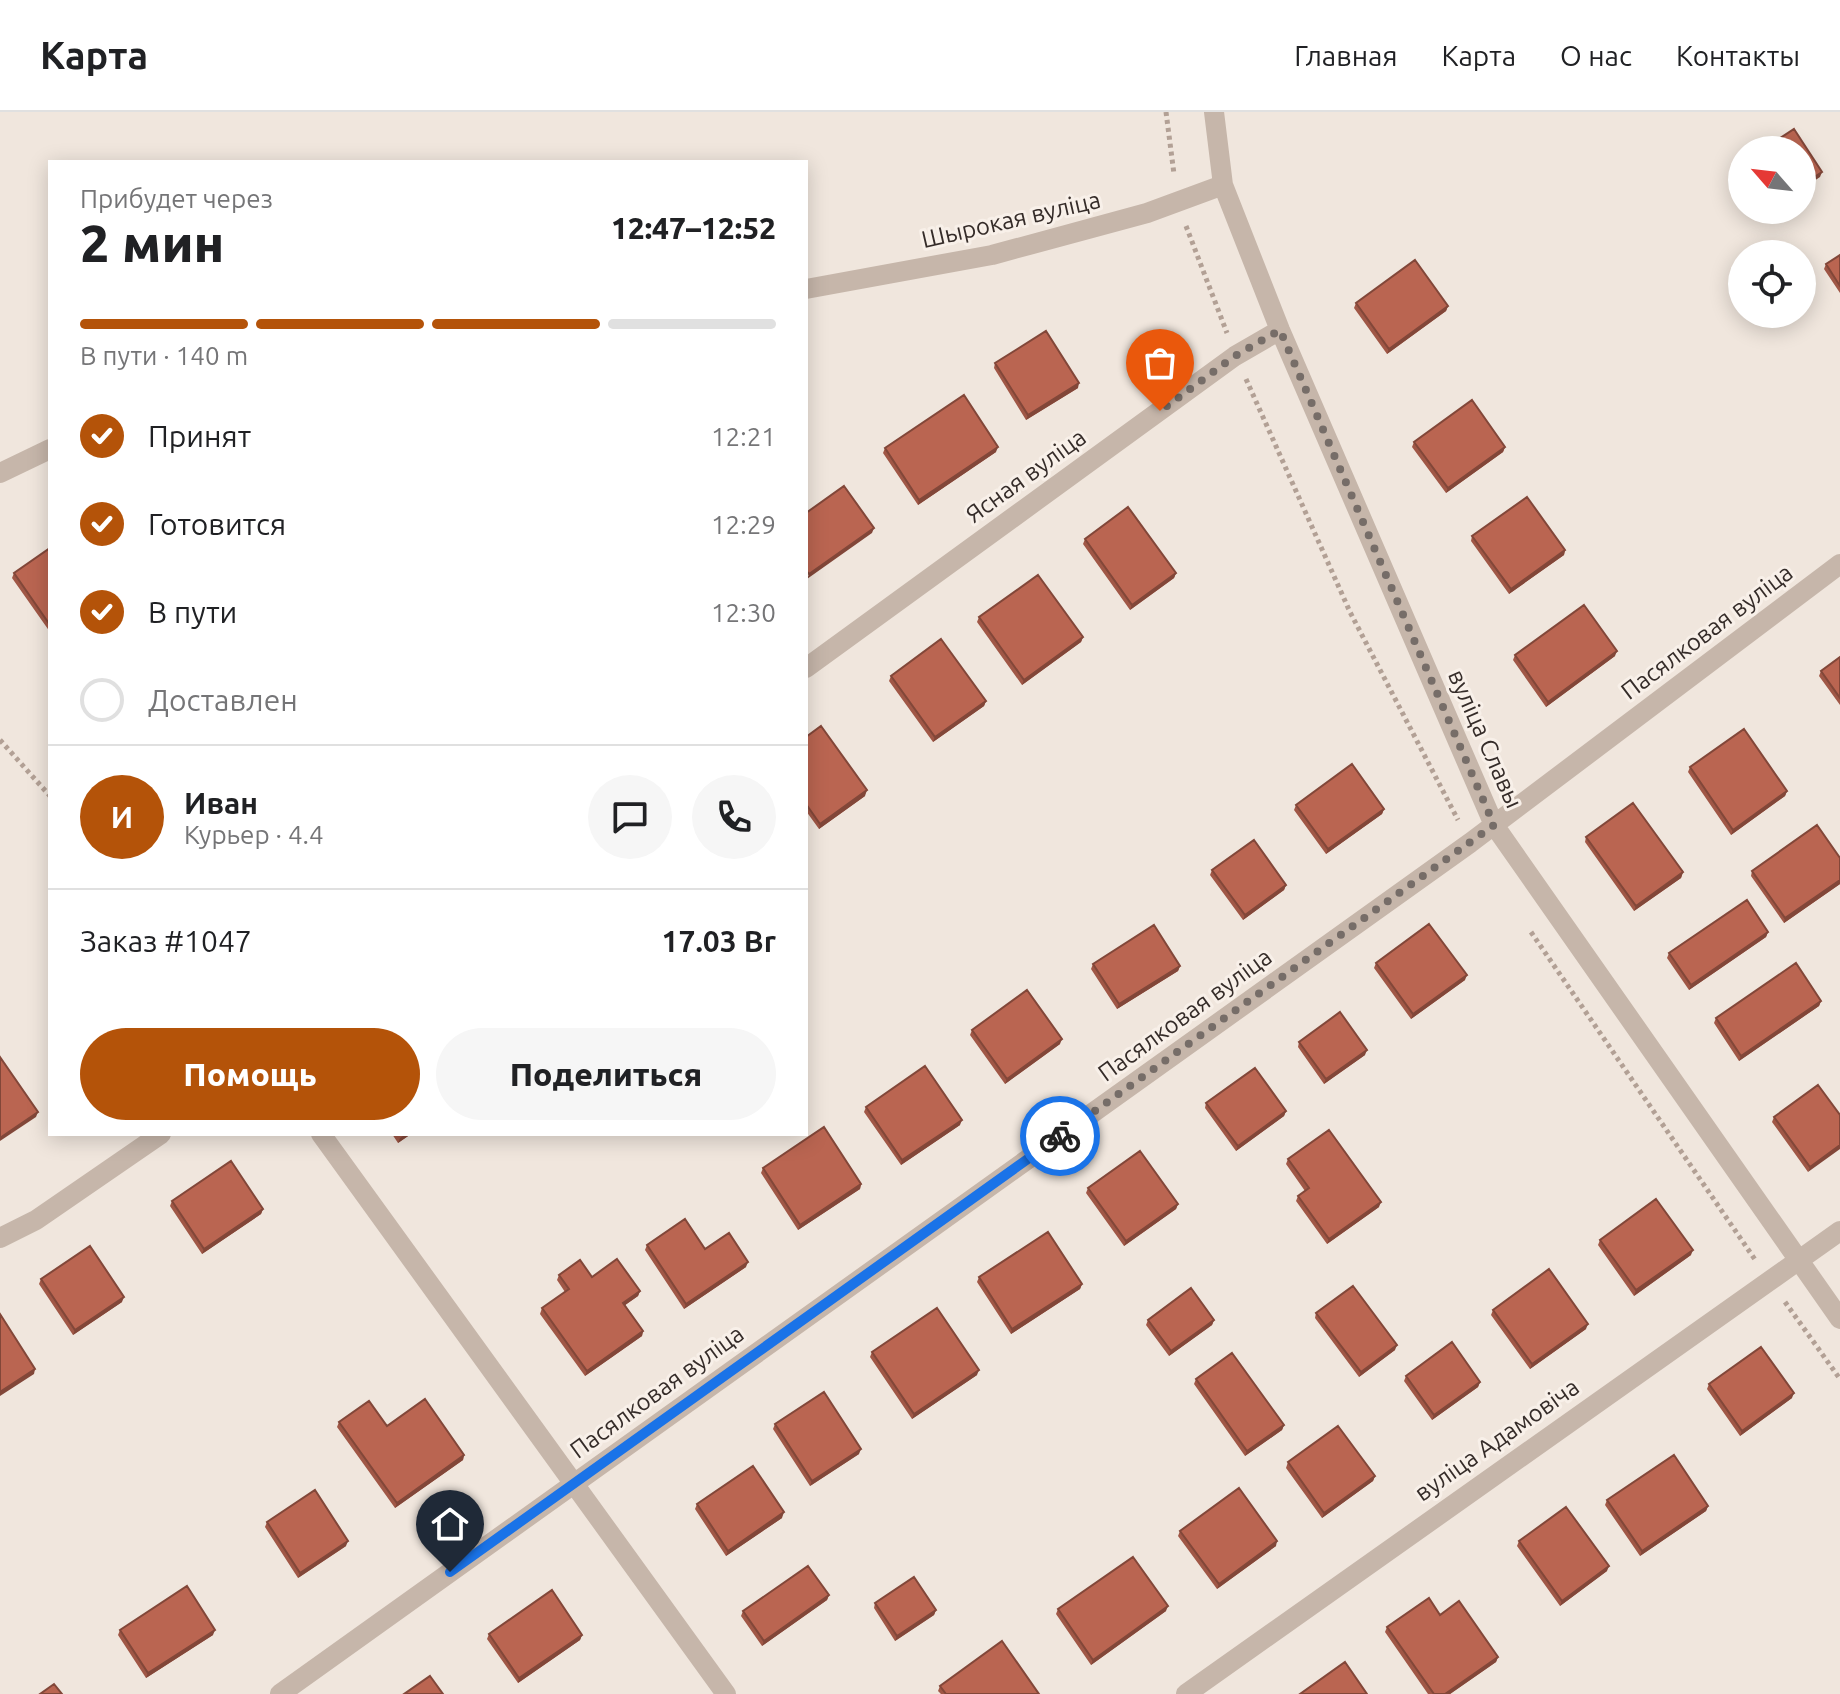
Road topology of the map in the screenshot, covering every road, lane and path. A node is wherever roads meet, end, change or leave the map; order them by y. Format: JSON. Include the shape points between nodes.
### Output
{"nodes":[{"id":1,"x":1214,"y":112,"type":"edge"},
{"id":2,"x":1223,"y":185,"type":"junction"},
{"id":3,"x":808,"y":289,"type":"edge"},
{"id":4,"x":1280,"y":330,"type":"junction"},
{"id":5,"x":48,"y":450,"type":"edge"},
{"id":6,"x":0,"y":473,"type":"edge"},
{"id":7,"x":1840,"y":564,"type":"edge"},
{"id":8,"x":808,"y":667,"type":"edge"},
{"id":9,"x":0,"y":740,"type":"edge"},
{"id":10,"x":48,"y":794,"type":"edge"},
{"id":11,"x":1494,"y":825,"type":"junction"},
{"id":12,"x":158,"y":1136,"type":"edge"},
{"id":13,"x":322,"y":1136,"type":"edge"},
{"id":14,"x":1840,"y":1231,"type":"edge"},
{"id":15,"x":0,"y":1238,"type":"edge"},
{"id":16,"x":1799,"y":1260,"type":"junction"},
{"id":17,"x":1840,"y":1319,"type":"edge"},
{"id":18,"x":572,"y":1484,"type":"junction"},
{"id":19,"x":280,"y":1694,"type":"edge"},
{"id":20,"x":726,"y":1694,"type":"edge"},
{"id":21,"x":1186,"y":1694,"type":"edge"}],
"edges":[{"from":1,"to":2,"type":"street","name":"вуліца Славы"},
{"from":2,"to":3,"type":"street","name":"Шырокая вуліца","via":[[1147,213],[992,255]]},
{"from":2,"to":4,"type":"street","name":"вуліца Славы"},
{"from":4,"to":8,"type":"street","name":"Ясная вуліца","via":[[1235,356]]},
{"from":4,"to":11,"type":"street","name":"вуліца Славы"},
{"from":5,"to":6,"type":"street"},
{"from":7,"to":11,"type":"street","name":"Пасялковая вуліца"},
{"from":9,"to":10,"type":"path"},
{"from":11,"to":16,"type":"street","name":"вуліца Славы"},
{"from":11,"to":18,"type":"street","name":"Пасялковая вуліца"},
{"from":12,"to":15,"type":"street","via":[[36,1220]]},
{"from":13,"to":18,"type":"street"},
{"from":14,"to":16,"type":"street","name":"вуліца Адамовіча"},
{"from":16,"to":17,"type":"street","name":"вуліца Славы"},
{"from":16,"to":21,"type":"street","name":"вуліца Адамовіча"},
{"from":18,"to":19,"type":"street","name":"Пасялковая вуліца"},
{"from":18,"to":20,"type":"street"}]}
